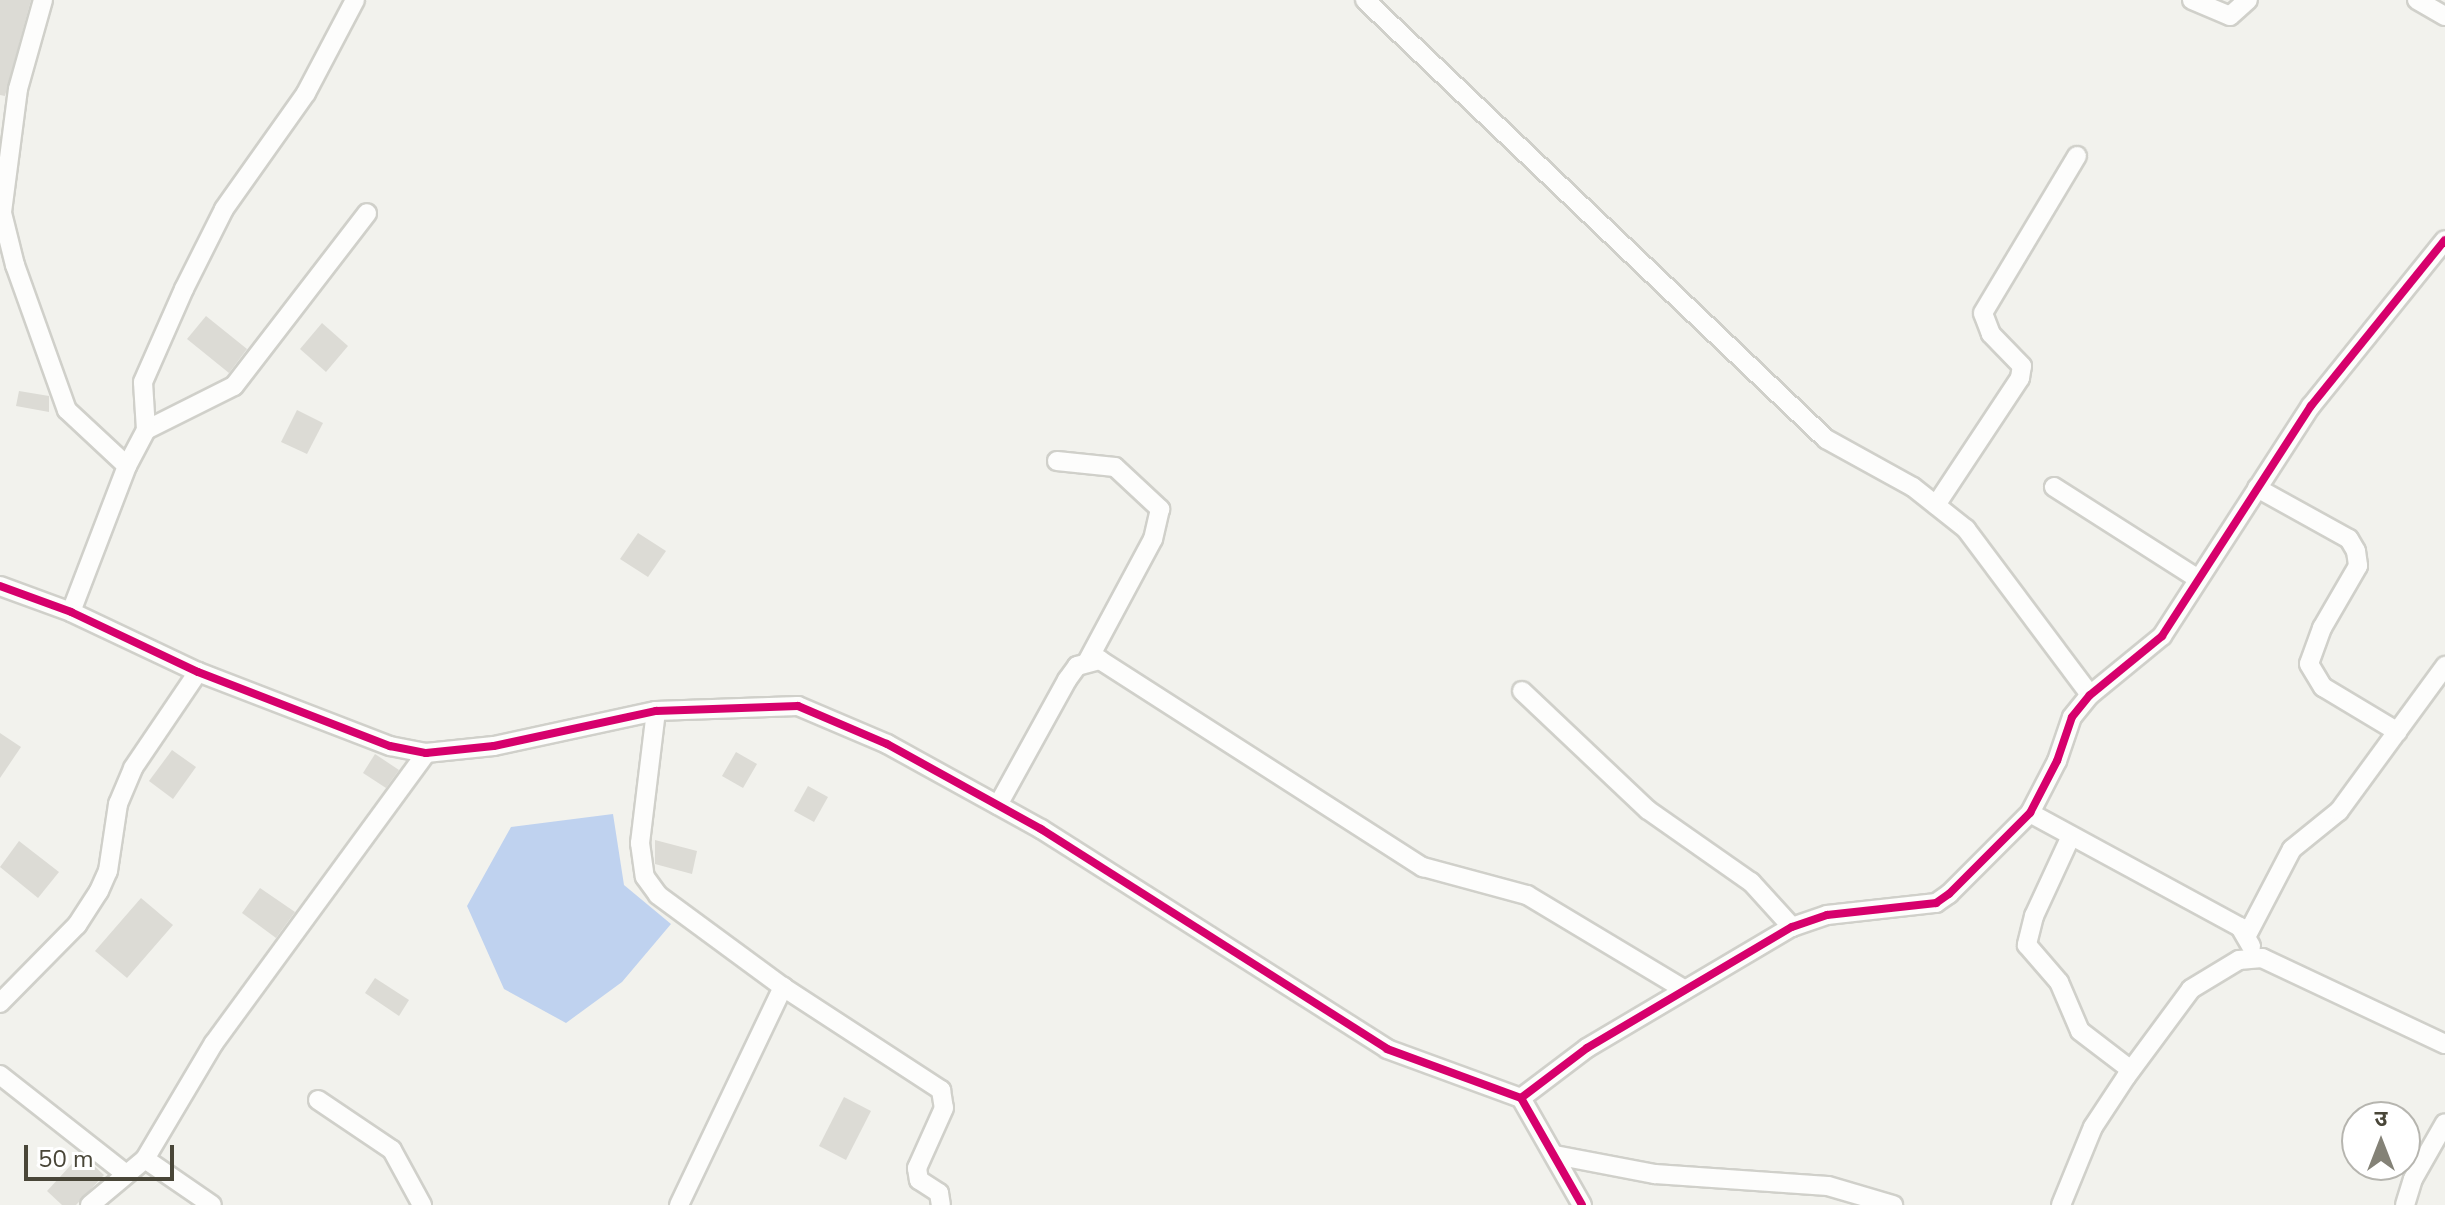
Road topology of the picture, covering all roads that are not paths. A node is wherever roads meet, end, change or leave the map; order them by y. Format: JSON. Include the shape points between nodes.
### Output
{"nodes":[{"id":1,"x":43,"y":0,"type":"edge"},
{"id":2,"x":355,"y":0,"type":"edge"},
{"id":3,"x":1365,"y":0,"type":"edge"},
{"id":4,"x":2192,"y":0,"type":"edge"},
{"id":5,"x":2248,"y":0,"type":"edge"},
{"id":6,"x":2417,"y":0,"type":"edge"},
{"id":7,"x":2445,"y":16,"type":"edge"},
{"id":8,"x":2077,"y":156,"type":"dead end"},
{"id":9,"x":367,"y":213,"type":"dead end"},
{"id":10,"x":2445,"y":240,"type":"edge"},
{"id":11,"x":146,"y":430,"type":"junction"},
{"id":12,"x":1057,"y":461,"type":"dead end"},
{"id":13,"x":127,"y":466,"type":"junction"},
{"id":14,"x":2054,"y":487,"type":"dead end"},
{"id":15,"x":2257,"y":488,"type":"junction"},
{"id":16,"x":1936,"y":505,"type":"junction"},
{"id":17,"x":2197,"y":578,"type":"junction"},
{"id":18,"x":0,"y":586,"type":"edge"},
{"id":19,"x":71,"y":612,"type":"junction"},
{"id":20,"x":1088,"y":660,"type":"junction"},
{"id":21,"x":2445,"y":666,"type":"edge"},
{"id":22,"x":198,"y":672,"type":"junction"},
{"id":23,"x":1522,"y":691,"type":"dead end"},
{"id":24,"x":2090,"y":695,"type":"junction"},
{"id":25,"x":656,"y":711,"type":"junction"},
{"id":26,"x":2398,"y":732,"type":"junction"},
{"id":27,"x":426,"y":753,"type":"junction"},
{"id":28,"x":998,"y":805,"type":"junction"},
{"id":29,"x":2030,"y":813,"type":"junction"},
{"id":30,"x":2071,"y":836,"type":"junction"},
{"id":31,"x":1792,"y":927,"type":"junction"},
{"id":32,"x":2247,"y":935,"type":"junction"},
{"id":33,"x":2252,"y":959,"type":"junction"},
{"id":34,"x":783,"y":987,"type":"junction"},
{"id":35,"x":1685,"y":990,"type":"junction"},
{"id":36,"x":0,"y":1003,"type":"edge"},
{"id":37,"x":2445,"y":1044,"type":"edge"},
{"id":38,"x":2131,"y":1070,"type":"junction"},
{"id":39,"x":0,"y":1075,"type":"edge"},
{"id":40,"x":1521,"y":1098,"type":"junction"},
{"id":41,"x":318,"y":1100,"type":"dead end"},
{"id":42,"x":2445,"y":1123,"type":"edge"},
{"id":43,"x":1555,"y":1155,"type":"junction"},
{"id":44,"x":145,"y":1159,"type":"junction"},
{"id":45,"x":126,"y":1174,"type":"junction"},
{"id":46,"x":90,"y":1205,"type":"edge"},
{"id":47,"x":212,"y":1205,"type":"edge"},
{"id":48,"x":422,"y":1205,"type":"edge"},
{"id":49,"x":679,"y":1205,"type":"edge"},
{"id":50,"x":941,"y":1205,"type":"edge"},
{"id":51,"x":1582,"y":1205,"type":"edge"},
{"id":52,"x":1893,"y":1205,"type":"edge"},
{"id":53,"x":2061,"y":1205,"type":"edge"},
{"id":54,"x":2405,"y":1205,"type":"edge"}],
"edges":[{"from":1,"to":13,"type":"street","via":[[18,89],[2,213],[67,410]]},
{"from":2,"to":11,"type":"street","via":[[306,93],[224,209],[184,289],[143,382]]},
{"from":3,"to":16,"type":"street","via":[[1826,439]]},
{"from":4,"to":5,"type":"street","via":[[2230,16]]},
{"from":6,"to":7,"type":"street"},
{"from":8,"to":16,"type":"street","via":[[1983,313],[1991,334],[2022,366],[2020,378]]},
{"from":9,"to":11,"type":"street","via":[[234,386]]},
{"from":10,"to":15,"type":"street","via":[[2311,406]]},
{"from":11,"to":13,"type":"street"},
{"from":12,"to":20,"type":"street","via":[[1115,467],[1160,509],[1153,539]]},
{"from":13,"to":19,"type":"street"},
{"from":14,"to":17,"type":"street"},
{"from":15,"to":17,"type":"street"},
{"from":15,"to":26,"type":"street","via":[[2349,539],[2356,551],[2358,566],[2322,628],[2309,664],[2323,687]]},
{"from":16,"to":24,"type":"street","via":[[1966,529]]},
{"from":17,"to":24,"type":"street","via":[[2162,636]]},
{"from":18,"to":19,"type":"street"},
{"from":19,"to":22,"type":"street"},
{"from":20,"to":28,"type":"street","via":[[1067,680]]},
{"from":20,"to":35,"type":"street","via":[[1112,665],[1423,867],[1527,895]]},
{"from":21,"to":26,"type":"street"},
{"from":22,"to":27,"type":"street","via":[[390,746]]},
{"from":22,"to":36,"type":"street","via":[[133,768],[118,804],[108,871],[99,891],[77,925]]},
{"from":23,"to":31,"type":"street","via":[[1648,810],[1751,882]]},
{"from":24,"to":29,"type":"street","via":[[2072,717]]},
{"from":25,"to":27,"type":"street","via":[[494,746]]},
{"from":25,"to":28,"type":"street","via":[[737,704],[798,706],[887,744]]},
{"from":25,"to":34,"type":"street","via":[[640,843],[645,877],[658,895]]},
{"from":26,"to":32,"type":"street","via":[[2339,811],[2292,849]]},
{"from":27,"to":44,"type":"street","via":[[214,1043]]},
{"from":28,"to":40,"type":"street","via":[[1220,938],[1387,1049]]},
{"from":29,"to":30,"type":"street"},
{"from":29,"to":31,"type":"street","via":[[1936,903],[1827,915]]},
{"from":30,"to":32,"type":"street"},
{"from":30,"to":38,"type":"street","via":[[2034,916],[2027,945],[2059,982],[2080,1031]]},
{"from":31,"to":35,"type":"street"},
{"from":32,"to":33,"type":"street"},
{"from":33,"to":37,"type":"street","via":[[2262,958]]},
{"from":33,"to":38,"type":"street","via":[[2213,972],[2191,989]]},
{"from":34,"to":49,"type":"street"},
{"from":34,"to":50,"type":"street","via":[[944,1094],[944,1108],[917,1168],[919,1180],[939,1193]]},
{"from":35,"to":40,"type":"street","via":[[1587,1048]]},
{"from":38,"to":53,"type":"street","via":[[2093,1127]]},
{"from":39,"to":45,"type":"street"},
{"from":40,"to":43,"type":"street"},
{"from":41,"to":48,"type":"street","via":[[392,1150]]},
{"from":42,"to":54,"type":"street","via":[[2413,1179]]},
{"from":43,"to":51,"type":"street"},
{"from":43,"to":52,"type":"street","via":[[1655,1174],[1828,1186]]},
{"from":44,"to":45,"type":"street"},
{"from":44,"to":47,"type":"street"},
{"from":45,"to":46,"type":"street"}]}
